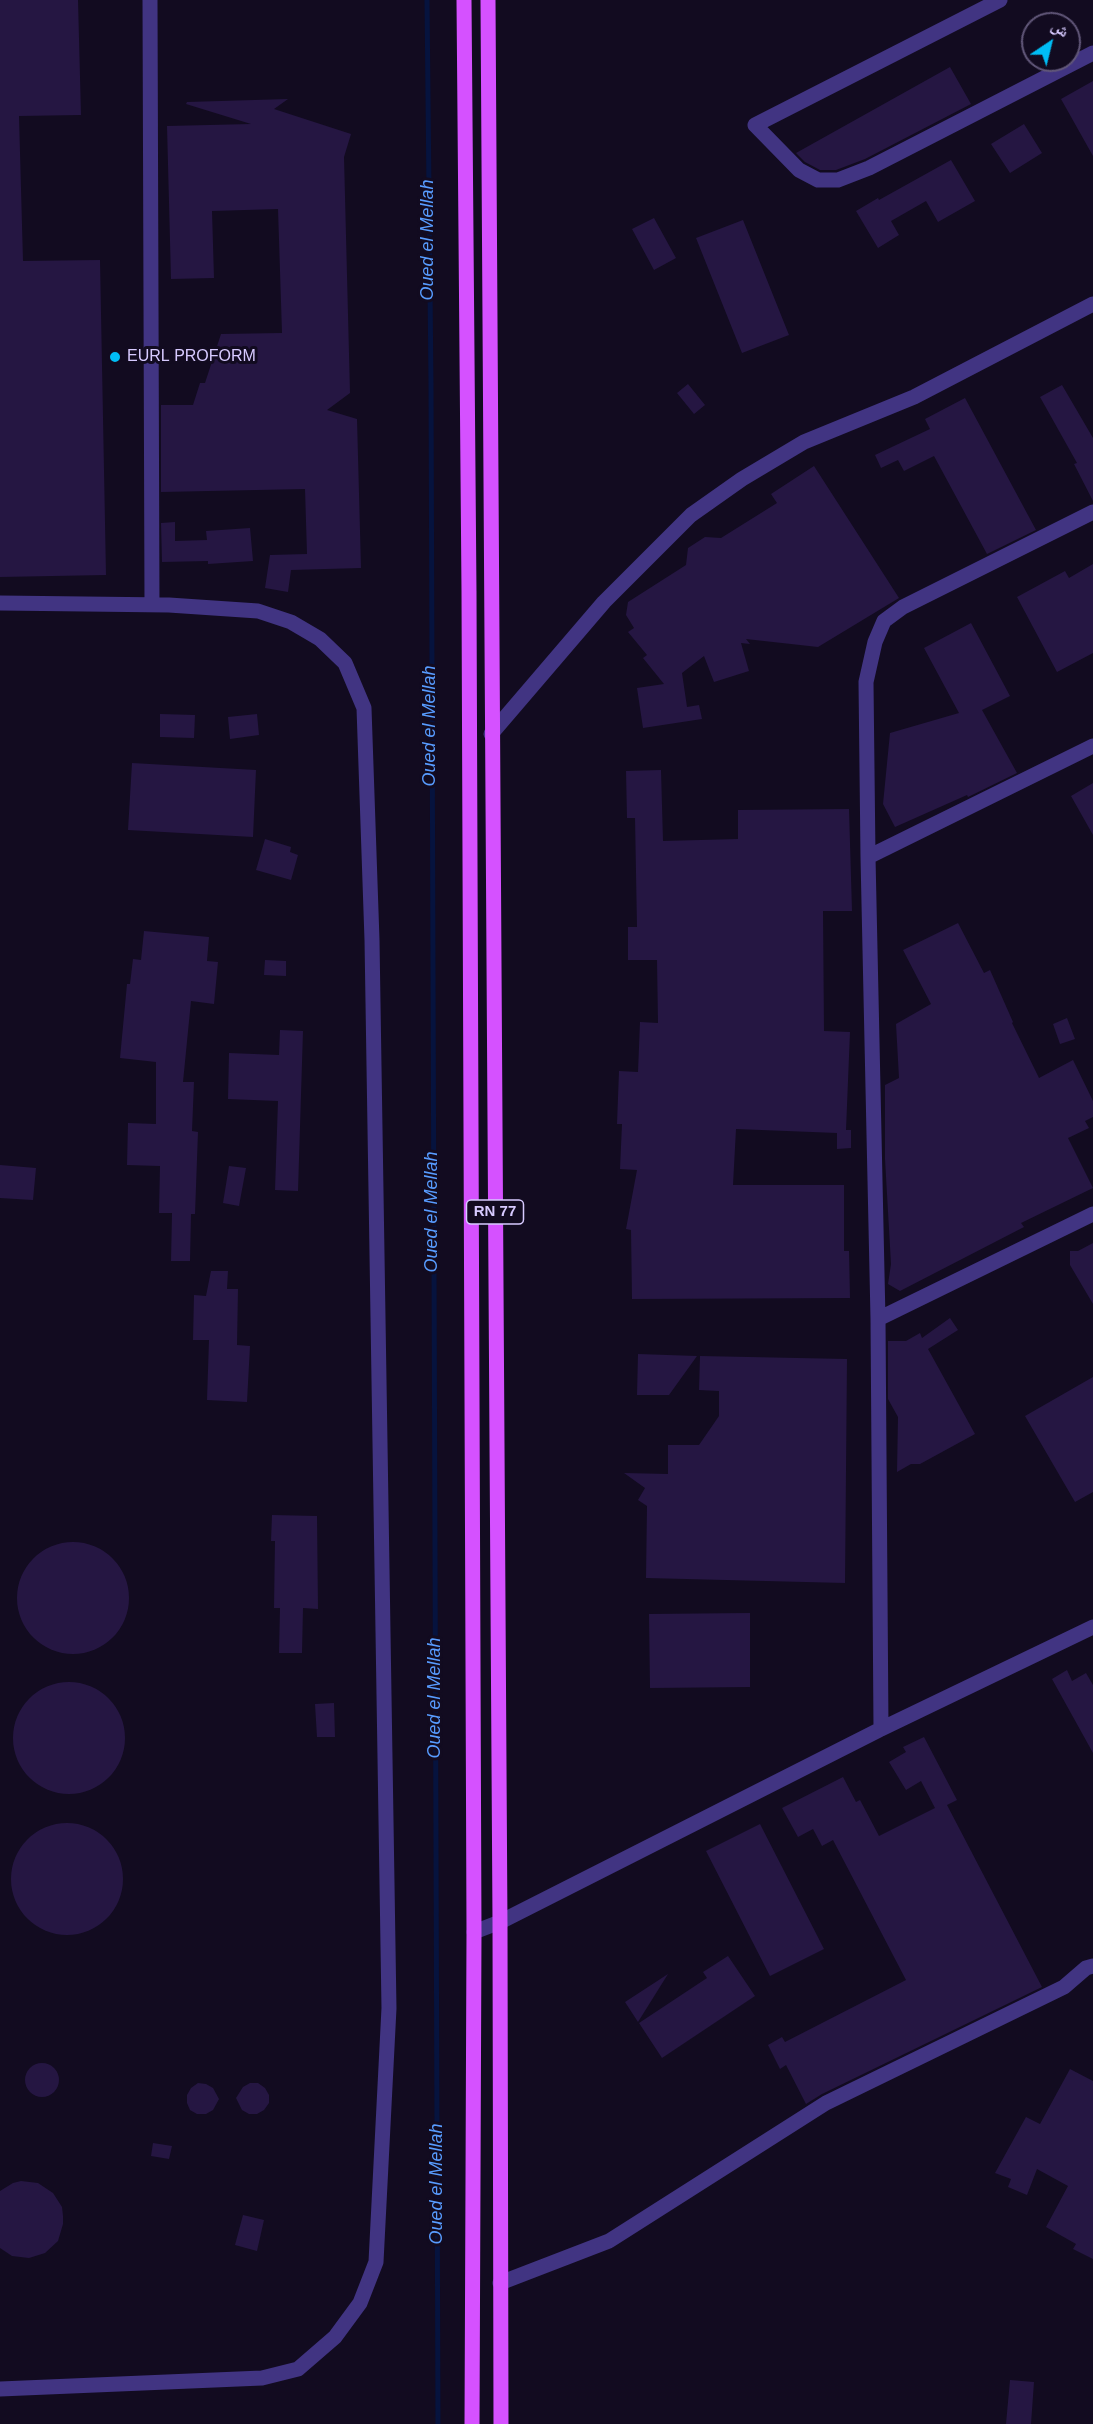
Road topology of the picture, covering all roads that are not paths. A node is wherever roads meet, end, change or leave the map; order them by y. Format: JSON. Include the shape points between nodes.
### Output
{"nodes":[{"id":1,"x":150,"y":0,"type":"edge"},
{"id":2,"x":464,"y":0,"type":"edge"},
{"id":3,"x":488,"y":0,"type":"edge"},
{"id":4,"x":1000,"y":0,"type":"edge"},
{"id":5,"x":1093,"y":52,"type":"edge"},
{"id":6,"x":1093,"y":304,"type":"edge"},
{"id":7,"x":1093,"y":512,"type":"edge"},
{"id":8,"x":0,"y":603,"type":"edge"},
{"id":9,"x":152,"y":604,"type":"junction"},
{"id":10,"x":491,"y":734,"type":"junction"},
{"id":11,"x":1093,"y":746,"type":"edge"},
{"id":12,"x":868,"y":857,"type":"junction"},
{"id":13,"x":1093,"y":1214,"type":"edge"},
{"id":14,"x":878,"y":1319,"type":"junction"},
{"id":15,"x":1093,"y":1627,"type":"edge"},
{"id":16,"x":881,"y":1730,"type":"junction"},
{"id":17,"x":500,"y":1922,"type":"junction"},
{"id":18,"x":474,"y":1932,"type":"junction"},
{"id":19,"x":1093,"y":1966,"type":"edge"},
{"id":20,"x":500,"y":2283,"type":"junction"},
{"id":21,"x":0,"y":2389,"type":"edge"},
{"id":22,"x":472,"y":2424,"type":"edge"},
{"id":23,"x":501,"y":2424,"type":"edge"}],
"edges":[{"from":1,"to":9,"type":"street"},
{"from":2,"to":18,"type":"main road","number":"RN 77"},
{"from":3,"to":10,"type":"main road","number":"RN 77"},
{"from":4,"to":5,"type":"street","via":[[755,126],[799,170],[818,180],[838,180],[869,168]]},
{"from":6,"to":10,"type":"street","via":[[914,397],[804,442],[724,491],[691,515],[604,602]]},
{"from":7,"to":12,"type":"street","via":[[903,607],[884,621],[866,682]]},
{"from":8,"to":9,"type":"street"},
{"from":9,"to":21,"type":"street","via":[[258,611],[291,622],[320,639],[345,663],[364,708],[372,952],[389,2008],[376,2262],[360,2303],[335,2337],[298,2369],[262,2378]]},
{"from":10,"to":17,"type":"main road","number":"RN 77"},
{"from":11,"to":12,"type":"street"},
{"from":12,"to":14,"type":"street"},
{"from":13,"to":14,"type":"street"},
{"from":14,"to":16,"type":"street"},
{"from":15,"to":16,"type":"street"},
{"from":16,"to":17,"type":"street"},
{"from":17,"to":18,"type":"street"},
{"from":17,"to":20,"type":"main road","number":"RN 77"},
{"from":18,"to":22,"type":"main road","number":"RN 77"},
{"from":19,"to":20,"type":"street","via":[[1064,1987],[826,2103],[609,2241]]},
{"from":20,"to":23,"type":"main road","number":"RN 77"}]}
